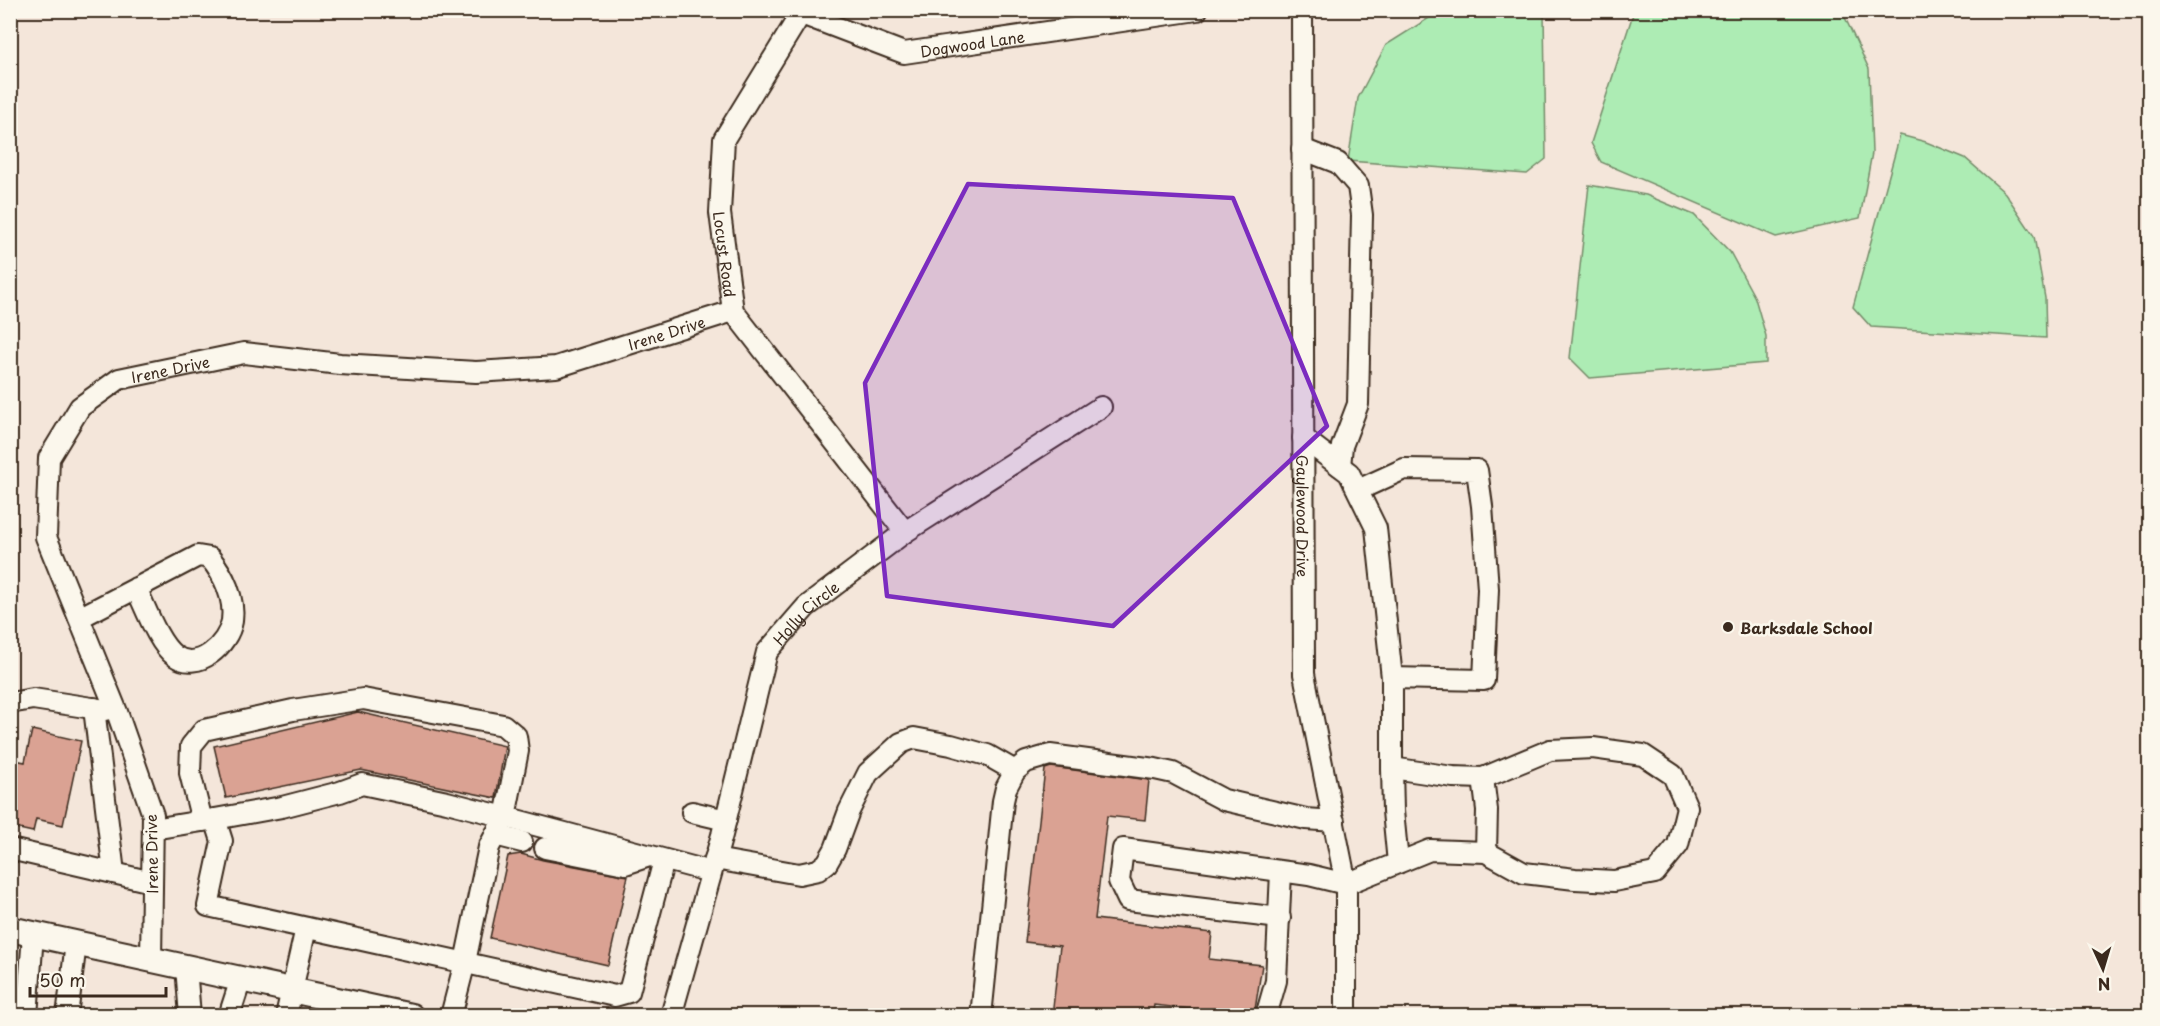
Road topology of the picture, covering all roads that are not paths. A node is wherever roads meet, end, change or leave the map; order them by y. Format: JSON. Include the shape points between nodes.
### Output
{"nodes":[{"id":1,"x":1197,"y":10,"type":"edge"},
{"id":2,"x":1302,"y":10,"type":"edge"},
{"id":3,"x":798,"y":12,"type":"edge"},
{"id":4,"x":1302,"y":148,"type":"junction"},
{"id":5,"x":733,"y":311,"type":"junction"},
{"id":6,"x":1101,"y":407,"type":"dead end"},
{"id":7,"x":1303,"y":438,"type":"junction"},
{"id":8,"x":1340,"y":466,"type":"junction"},
{"id":9,"x":1358,"y":490,"type":"junction"},
{"id":10,"x":905,"y":532,"type":"junction"},
{"id":11,"x":136,"y":588,"type":"junction"},
{"id":12,"x":79,"y":618,"type":"junction"},
{"id":13,"x":1392,"y":678,"type":"junction"},
{"id":14,"x":10,"y":703,"type":"edge"},
{"id":15,"x":94,"y":708,"type":"junction"},
{"id":16,"x":117,"y":712,"type":"junction"},
{"id":17,"x":1392,"y":768,"type":"junction"},
{"id":18,"x":1015,"y":771,"type":"junction"},
{"id":19,"x":1483,"y":778,"type":"junction"},
{"id":20,"x":692,"y":812,"type":"dead end"},
{"id":21,"x":505,"y":817,"type":"junction"},
{"id":22,"x":209,"y":820,"type":"junction"},
{"id":23,"x":726,"y":820,"type":"junction"},
{"id":24,"x":1334,"y":821,"type":"junction"},
{"id":25,"x":153,"y":829,"type":"junction"},
{"id":26,"x":495,"y":835,"type":"junction"},
{"id":27,"x":522,"y":842,"type":"dead end"},
{"id":28,"x":545,"y":848,"type":"dead end"},
{"id":29,"x":10,"y":849,"type":"edge"},
{"id":30,"x":1486,"y":852,"type":"junction"},
{"id":31,"x":656,"y":858,"type":"junction"},
{"id":32,"x":1398,"y":863,"type":"junction"},
{"id":33,"x":713,"y":865,"type":"junction"},
{"id":34,"x":1281,"y":872,"type":"junction"},
{"id":35,"x":114,"y":873,"type":"junction"},
{"id":36,"x":152,"y":882,"type":"junction"},
{"id":37,"x":1346,"y":884,"type":"junction"},
{"id":38,"x":1280,"y":918,"type":"junction"},
{"id":39,"x":306,"y":928,"type":"junction"},
{"id":40,"x":22,"y":932,"type":"edge"},
{"id":41,"x":76,"y":943,"type":"junction"},
{"id":42,"x":151,"y":960,"type":"junction"},
{"id":43,"x":465,"y":962,"type":"junction"},
{"id":44,"x":186,"y":967,"type":"junction"},
{"id":45,"x":241,"y":979,"type":"junction"},
{"id":46,"x":292,"y":990,"type":"junction"},
{"id":47,"x":348,"y":1009,"type":"edge"},
{"id":48,"x":27,"y":1016,"type":"edge"},
{"id":49,"x":67,"y":1016,"type":"edge"},
{"id":50,"x":190,"y":1016,"type":"edge"},
{"id":51,"x":229,"y":1016,"type":"edge"},
{"id":52,"x":286,"y":1016,"type":"edge"},
{"id":53,"x":411,"y":1016,"type":"edge"},
{"id":54,"x":451,"y":1016,"type":"edge"},
{"id":55,"x":671,"y":1016,"type":"edge"},
{"id":56,"x":981,"y":1016,"type":"edge"},
{"id":57,"x":1266,"y":1016,"type":"edge"},
{"id":58,"x":1346,"y":1016,"type":"edge"}],
"edges":[{"from":1,"to":3,"type":"street","name":"Dogwood Lane","via":[[904,53]]},
{"from":2,"to":4,"type":"street","name":"Gaylewood Drive"},
{"from":3,"to":5,"type":"street","name":"Locust Road","via":[[724,139],[720,213]]},
{"from":4,"to":7,"type":"street","name":"Gaylewood Drive"},
{"from":4,"to":8,"type":"street","via":[[1338,163],[1358,186],[1362,215],[1358,404],[1342,446]]},
{"from":5,"to":10,"type":"street","name":"Locust Road"},
{"from":5,"to":12,"type":"street","name":"Irene Drive","via":[[556,367],[476,372],[340,364],[244,353],[119,379],[80,407],[49,458],[46,537]]},
{"from":6,"to":10,"type":"street","name":"Holly Circle"},
{"from":7,"to":8,"type":"street"},
{"from":7,"to":24,"type":"street","name":"Gaylewood Drive","via":[[1304,674]]},
{"from":8,"to":9,"type":"street","via":[[1349,472]]},
{"from":9,"to":13,"type":"street","via":[[1376,528]]},
{"from":9,"to":13,"type":"street","via":[[1404,469],[1477,470],[1488,589],[1484,680]]},
{"from":10,"to":23,"type":"street","name":"Holly Circle","via":[[806,607],[767,652]]},
{"from":11,"to":11,"type":"street","via":[[198,556],[210,558],[223,574],[232,603],[226,639],[201,659],[187,661],[175,656],[165,647]]},
{"from":11,"to":12,"type":"street"},
{"from":12,"to":16,"type":"street","name":"Irene Drive"},
{"from":13,"to":17,"type":"street"},
{"from":14,"to":15,"type":"street","via":[[33,699]]},
{"from":15,"to":16,"type":"street"},
{"from":15,"to":35,"type":"street"},
{"from":16,"to":25,"type":"street","name":"Irene Drive","via":[[153,815]]},
{"from":17,"to":19,"type":"street"},
{"from":17,"to":32,"type":"street"},
{"from":18,"to":24,"type":"street","via":[[1026,762],[1050,755],[1155,769],[1173,773],[1224,800],[1306,819]]},
{"from":18,"to":33,"type":"street","via":[[987,755],[915,738],[900,743],[868,773],[836,849],[818,870],[799,874]]},
{"from":18,"to":56,"type":"street","via":[[1003,801]]},
{"from":19,"to":30,"type":"street"},
{"from":19,"to":30,"type":"street","via":[[1550,750],[1593,748],[1643,755],[1673,775],[1687,807],[1678,845],[1655,873],[1614,881],[1524,873]]},
{"from":20,"to":23,"type":"street"},
{"from":21,"to":22,"type":"street","via":[[363,784],[282,807]]},
{"from":21,"to":22,"type":"street","via":[[518,751],[516,736],[502,725],[363,699],[204,730],[191,747],[190,773]]},
{"from":21,"to":26,"type":"street"},
{"from":21,"to":31,"type":"street"},
{"from":22,"to":25,"type":"street"},
{"from":22,"to":39,"type":"street","via":[[222,841],[208,906]]},
{"from":23,"to":33,"type":"street","name":"Holly Circle"},
{"from":24,"to":37,"type":"street","name":"Gaylewood Drive"},
{"from":25,"to":36,"type":"street","name":"Irene Drive"},
{"from":26,"to":27,"type":"street"},
{"from":26,"to":43,"type":"street","via":[[489,847]]},
{"from":28,"to":31,"type":"street","via":[[625,864]]},
{"from":29,"to":35,"type":"street"},
{"from":30,"to":32,"type":"street","via":[[1430,850]]},
{"from":31,"to":33,"type":"street"},
{"from":31,"to":43,"type":"street","via":[[629,992],[615,996]]},
{"from":32,"to":37,"type":"street"},
{"from":33,"to":55,"type":"street","name":"Holly Circle"},
{"from":34,"to":37,"type":"street"},
{"from":34,"to":38,"type":"street"},
{"from":34,"to":38,"type":"street","via":[[1123,849],[1119,881],[1128,900]]},
{"from":35,"to":36,"type":"street"},
{"from":36,"to":42,"type":"street","name":"Irene Drive"},
{"from":37,"to":58,"type":"street","name":"Gaylewood Drive"},
{"from":38,"to":57,"type":"street","via":[[1276,981]]},
{"from":39,"to":43,"type":"street"},
{"from":39,"to":46,"type":"street"},
{"from":40,"to":41,"type":"main road"},
{"from":40,"to":48,"type":"street"},
{"from":41,"to":42,"type":"main road"},
{"from":41,"to":49,"type":"street"},
{"from":42,"to":44,"type":"main road"},
{"from":43,"to":54,"type":"street"},
{"from":44,"to":45,"type":"main road"},
{"from":44,"to":50,"type":"street"},
{"from":45,"to":46,"type":"main road"},
{"from":45,"to":51,"type":"street"},
{"from":46,"to":47,"type":"main road"},
{"from":46,"to":52,"type":"street"},
{"from":47,"to":53,"type":"main road"}]}
